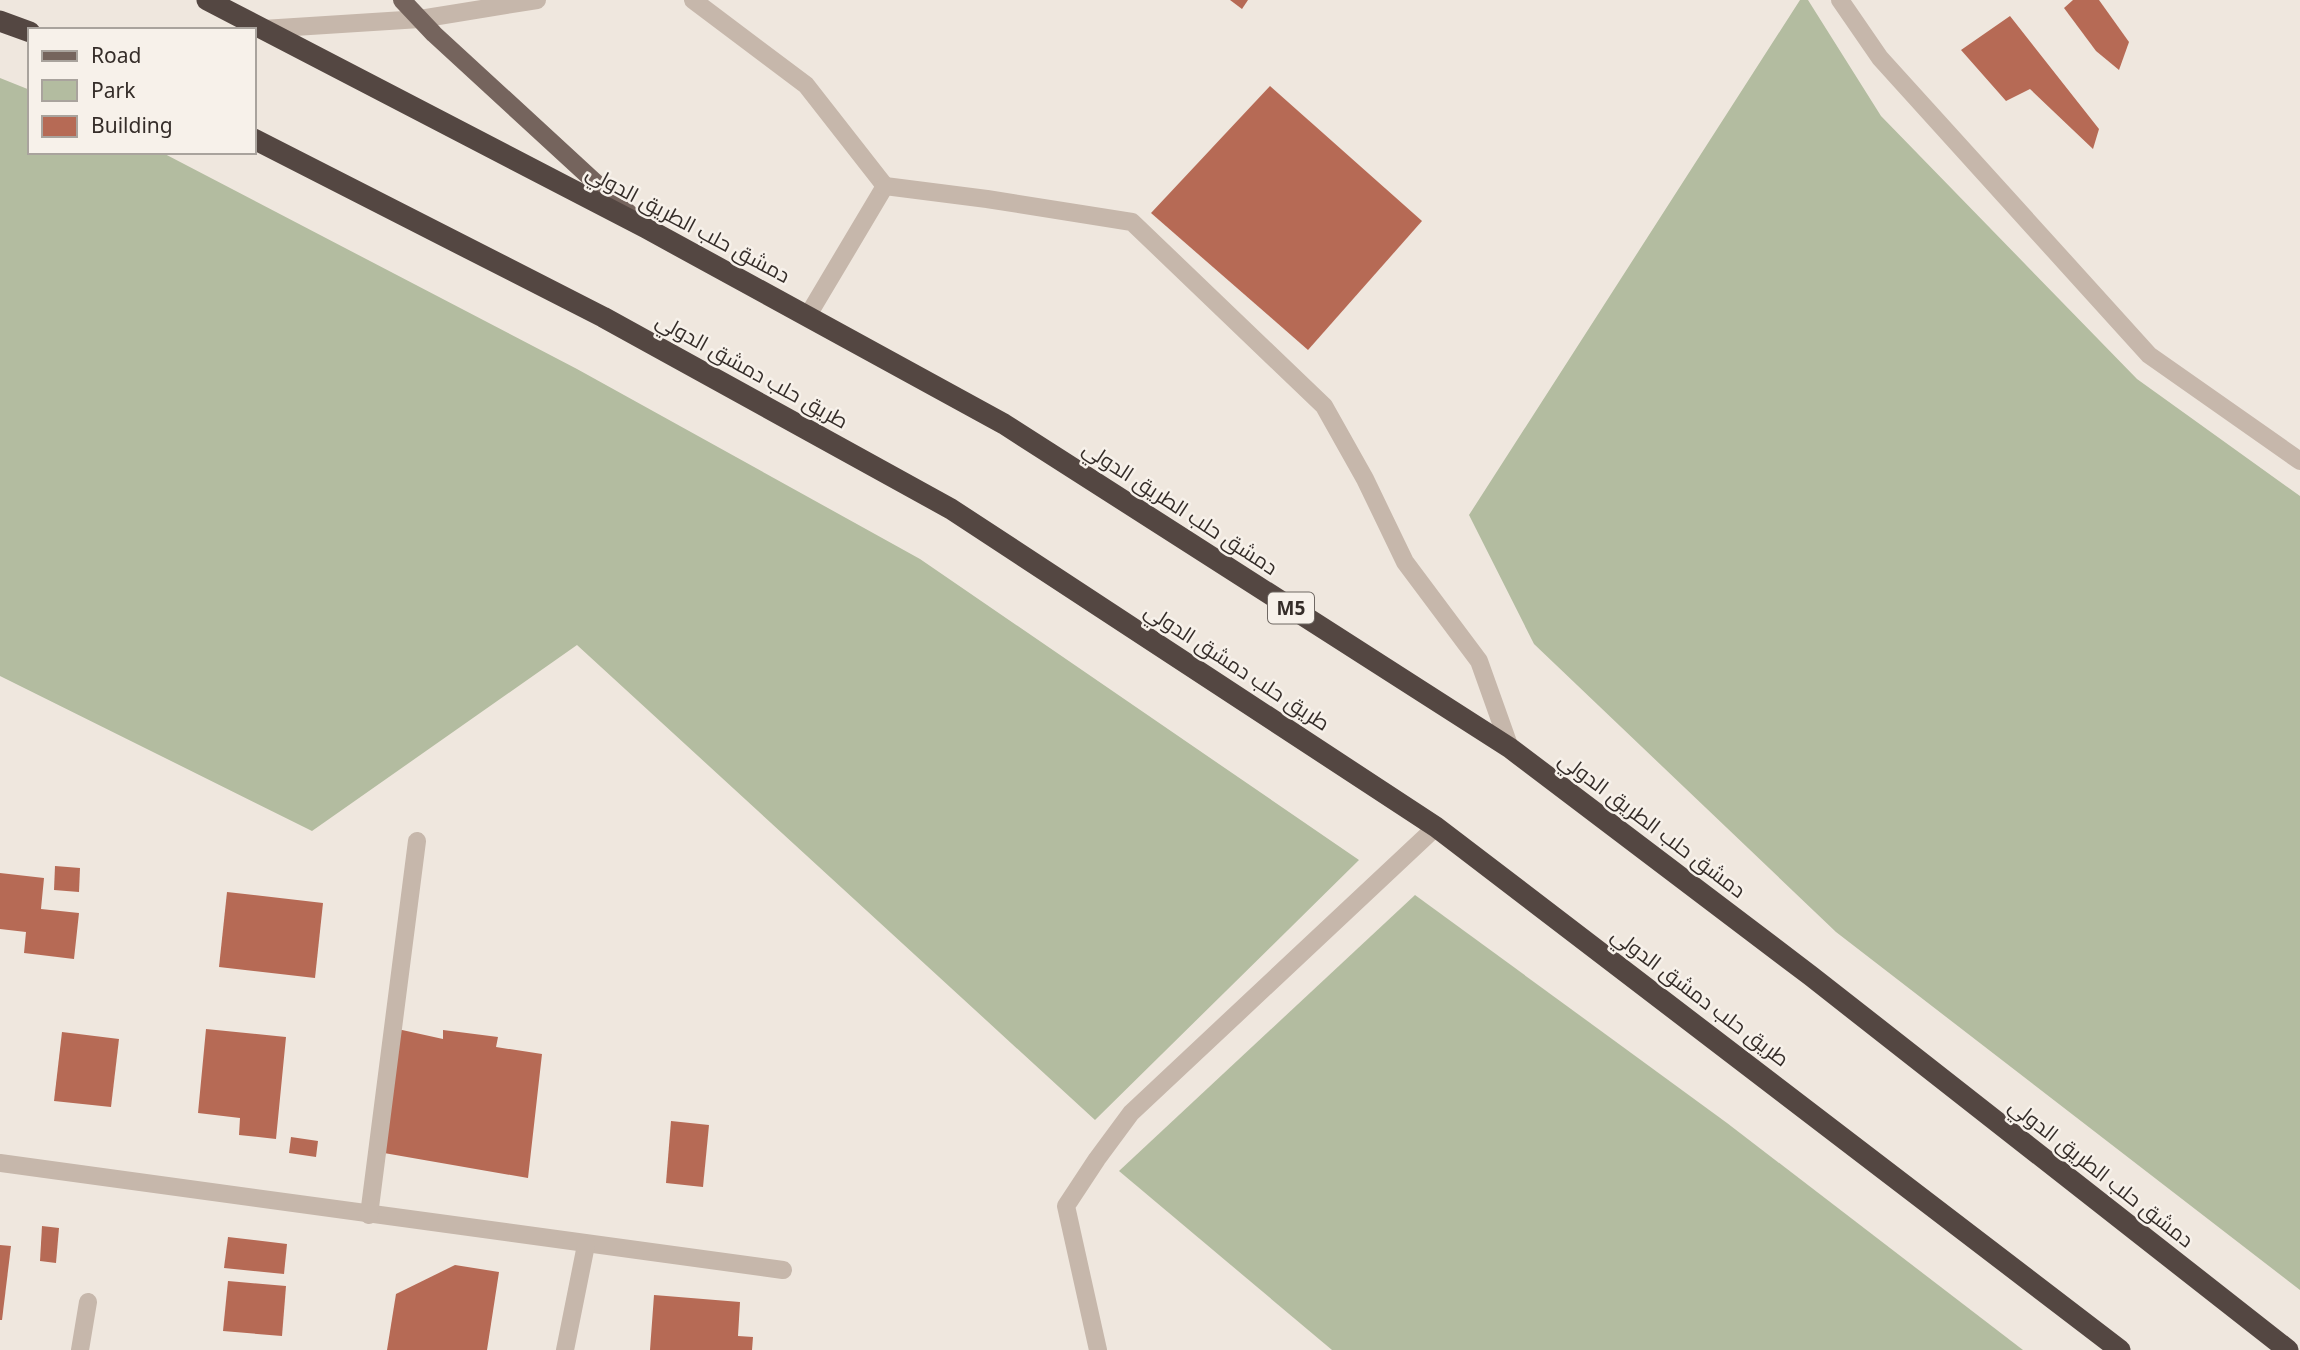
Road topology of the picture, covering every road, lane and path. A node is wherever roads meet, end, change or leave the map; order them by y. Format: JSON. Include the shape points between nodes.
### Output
{"nodes":[{"id":1,"x":207,"y":0,"type":"edge"},
{"id":2,"x":402,"y":0,"type":"edge"},
{"id":3,"x":537,"y":0,"type":"edge"},
{"id":4,"x":693,"y":0,"type":"edge"},
{"id":5,"x":1840,"y":0,"type":"edge"},
{"id":6,"x":420,"y":19,"type":"junction"},
{"id":7,"x":0,"y":21,"type":"edge"},
{"id":8,"x":262,"y":29,"type":"junction"},
{"id":9,"x":28,"y":32,"type":"edge"},
{"id":10,"x":256,"y":140,"type":"edge"},
{"id":11,"x":885,"y":186,"type":"junction"},
{"id":12,"x":646,"y":228,"type":"junction"},
{"id":13,"x":807,"y":317,"type":"junction"},
{"id":14,"x":2300,"y":461,"type":"edge"},
{"id":15,"x":1510,"y":748,"type":"junction"},
{"id":16,"x":1436,"y":827,"type":"junction"},
{"id":17,"x":417,"y":841,"type":"dead end"},
{"id":18,"x":0,"y":1163,"type":"edge"},
{"id":19,"x":369,"y":1215,"type":"junction"},
{"id":20,"x":586,"y":1245,"type":"junction"},
{"id":21,"x":782,"y":1270,"type":"dead end"},
{"id":22,"x":88,"y":1303,"type":"dead end"},
{"id":23,"x":80,"y":1350,"type":"edge"},
{"id":24,"x":565,"y":1350,"type":"edge"},
{"id":25,"x":1098,"y":1350,"type":"edge"},
{"id":26,"x":2120,"y":1350,"type":"edge"},
{"id":27,"x":2288,"y":1350,"type":"edge"}],
"edges":[{"from":1,"to":8,"type":"highway","name":"دمشق حلب الطريق الدولي","number":"M5"},
{"from":2,"to":6,"type":"main road"},
{"from":3,"to":6,"type":"street"},
{"from":4,"to":11,"type":"street","via":[[806,85]]},
{"from":5,"to":14,"type":"street","via":[[1880,58],[2149,355]]},
{"from":6,"to":8,"type":"street"},
{"from":6,"to":12,"type":"main road"},
{"from":7,"to":9,"type":"highway"},
{"from":8,"to":12,"type":"highway","name":"دمشق حلب الطريق الدولي","number":"M5"},
{"from":10,"to":16,"type":"highway","name":"طريق حلب دمشق الدولي","via":[[603,317],[951,509]]},
{"from":11,"to":13,"type":"street"},
{"from":11,"to":15,"type":"street","via":[[1132,222],[1324,406],[1405,562],[1479,661]]},
{"from":12,"to":13,"type":"highway","name":"دمشق حلب الطريق الدولي","number":"M5"},
{"from":13,"to":15,"type":"highway","name":"دمشق حلب الطريق الدولي","number":"M5","via":[[1004,424]]},
{"from":15,"to":27,"type":"highway","name":"دمشق حلب الطريق الدولي","number":"M5","via":[[1811,976]]},
{"from":16,"to":25,"type":"street","via":[[1131,1113],[1066,1206]]},
{"from":16,"to":26,"type":"highway","name":"طريق حلب دمشق الدولي"},
{"from":17,"to":19,"type":"street"},
{"from":18,"to":19,"type":"street"},
{"from":19,"to":20,"type":"street"},
{"from":20,"to":21,"type":"street"},
{"from":20,"to":24,"type":"street"},
{"from":22,"to":23,"type":"street"}]}
